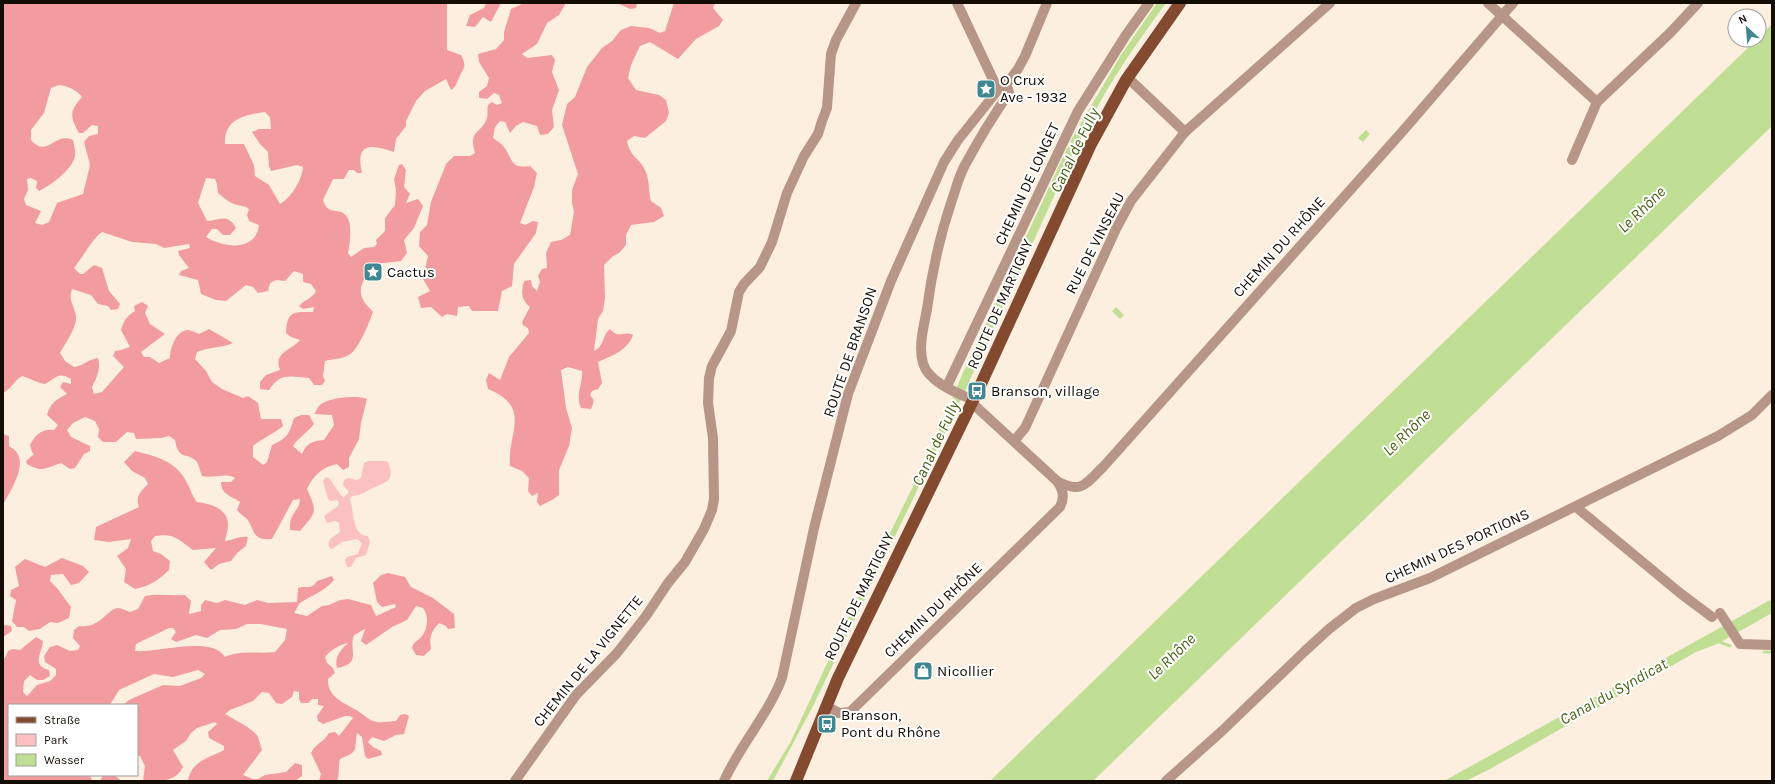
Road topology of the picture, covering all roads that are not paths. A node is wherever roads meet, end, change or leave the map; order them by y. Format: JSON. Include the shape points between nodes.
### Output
{"nodes":[{"id":1,"x":856,"y":3,"type":"edge"},
{"id":2,"x":957,"y":3,"type":"edge"},
{"id":3,"x":1047,"y":3,"type":"edge"},
{"id":4,"x":1149,"y":3,"type":"edge"},
{"id":5,"x":1180,"y":3,"type":"edge"},
{"id":6,"x":1330,"y":3,"type":"edge"},
{"id":7,"x":1488,"y":3,"type":"edge"},
{"id":8,"x":1513,"y":3,"type":"edge"},
{"id":9,"x":1698,"y":3,"type":"edge"},
{"id":10,"x":1502,"y":16,"type":"junction"},
{"id":11,"x":1128,"y":78,"type":"junction"},
{"id":12,"x":1001,"y":88,"type":"junction"},
{"id":13,"x":1597,"y":102,"type":"junction"},
{"id":14,"x":1185,"y":132,"type":"junction"},
{"id":15,"x":1572,"y":160,"type":"dead end"},
{"id":16,"x":949,"y":388,"type":"junction"},
{"id":17,"x":1772,"y":394,"type":"edge"},
{"id":18,"x":970,"y":400,"type":"junction"},
{"id":19,"x":1014,"y":441,"type":"junction"},
{"id":20,"x":1057,"y":481,"type":"junction"},
{"id":21,"x":1576,"y":507,"type":"junction"},
{"id":22,"x":1772,"y":645,"type":"edge"},
{"id":23,"x":826,"y":706,"type":"junction"},
{"id":24,"x":515,"y":781,"type":"edge"},
{"id":25,"x":724,"y":781,"type":"edge"},
{"id":26,"x":796,"y":781,"type":"edge"},
{"id":27,"x":1166,"y":781,"type":"edge"}],
"edges":[{"from":1,"to":24,"type":"street","name":"CHEMIN DE LA VIGNETTE","via":[[831,54],[827,108],[818,134],[804,156],[787,193],[772,242],[760,267],[739,292],[731,331],[712,366],[708,403],[713,438],[714,499],[704,529],[685,562],[646,616],[618,653],[576,695]]},
{"from":2,"to":12,"type":"street"},
{"from":3,"to":12,"type":"street","name":"ROUTE DE BRANSON","via":[[1025,56],[1013,76]]},
{"from":4,"to":16,"type":"street","name":"CHEMIN DE LONGET","via":[[1078,111]]},
{"from":5,"to":11,"type":"main road","name":"ROUTE DE MARTIGNY"},
{"from":6,"to":14,"type":"street","name":"RUE DE VINSEAU"},
{"from":7,"to":10,"type":"street"},
{"from":8,"to":10,"type":"street","name":"CHEMIN DU RHÔNE"},
{"from":9,"to":13,"type":"street"},
{"from":10,"to":13,"type":"street"},
{"from":10,"to":20,"type":"street","name":"CHEMIN DU RHÔNE","via":[[1104,466],[1086,484],[1078,488],[1069,488]]},
{"from":11,"to":14,"type":"street"},
{"from":11,"to":18,"type":"main road","name":"ROUTE DE MARTIGNY","via":[[1091,144]]},
{"from":12,"to":16,"type":"street","via":[[1008,89],[1009,93],[1000,103],[965,166],[944,223],[933,270],[924,326],[923,363],[935,380]]},
{"from":12,"to":25,"type":"street","name":"ROUTE DE BRANSON","via":[[958,140],[944,162],[891,281],[848,394],[814,528],[782,678]]},
{"from":13,"to":15,"type":"street"},
{"from":14,"to":19,"type":"street","name":"RUE DE VINSEAU","via":[[1131,201],[1025,428]]},
{"from":16,"to":18,"type":"street"},
{"from":17,"to":21,"type":"street","name":"CHEMIN DES PORTIONS","via":[[1752,415],[1731,429]]},
{"from":18,"to":19,"type":"street"},
{"from":18,"to":23,"type":"main road","name":"ROUTE DE MARTIGNY"},
{"from":19,"to":20,"type":"street"},
{"from":20,"to":23,"type":"street","name":"CHEMIN DU RHÔNE","via":[[1063,495],[1056,512],[850,712],[838,713]]},
{"from":21,"to":22,"type":"street","via":[[1680,593],[1718,615],[1739,644]]},
{"from":21,"to":27,"type":"street","name":"CHEMIN DES PORTIONS","via":[[1430,578],[1356,608],[1305,651]]},
{"from":23,"to":26,"type":"main road","name":"ROUTE DE MARTIGNY"}]}
